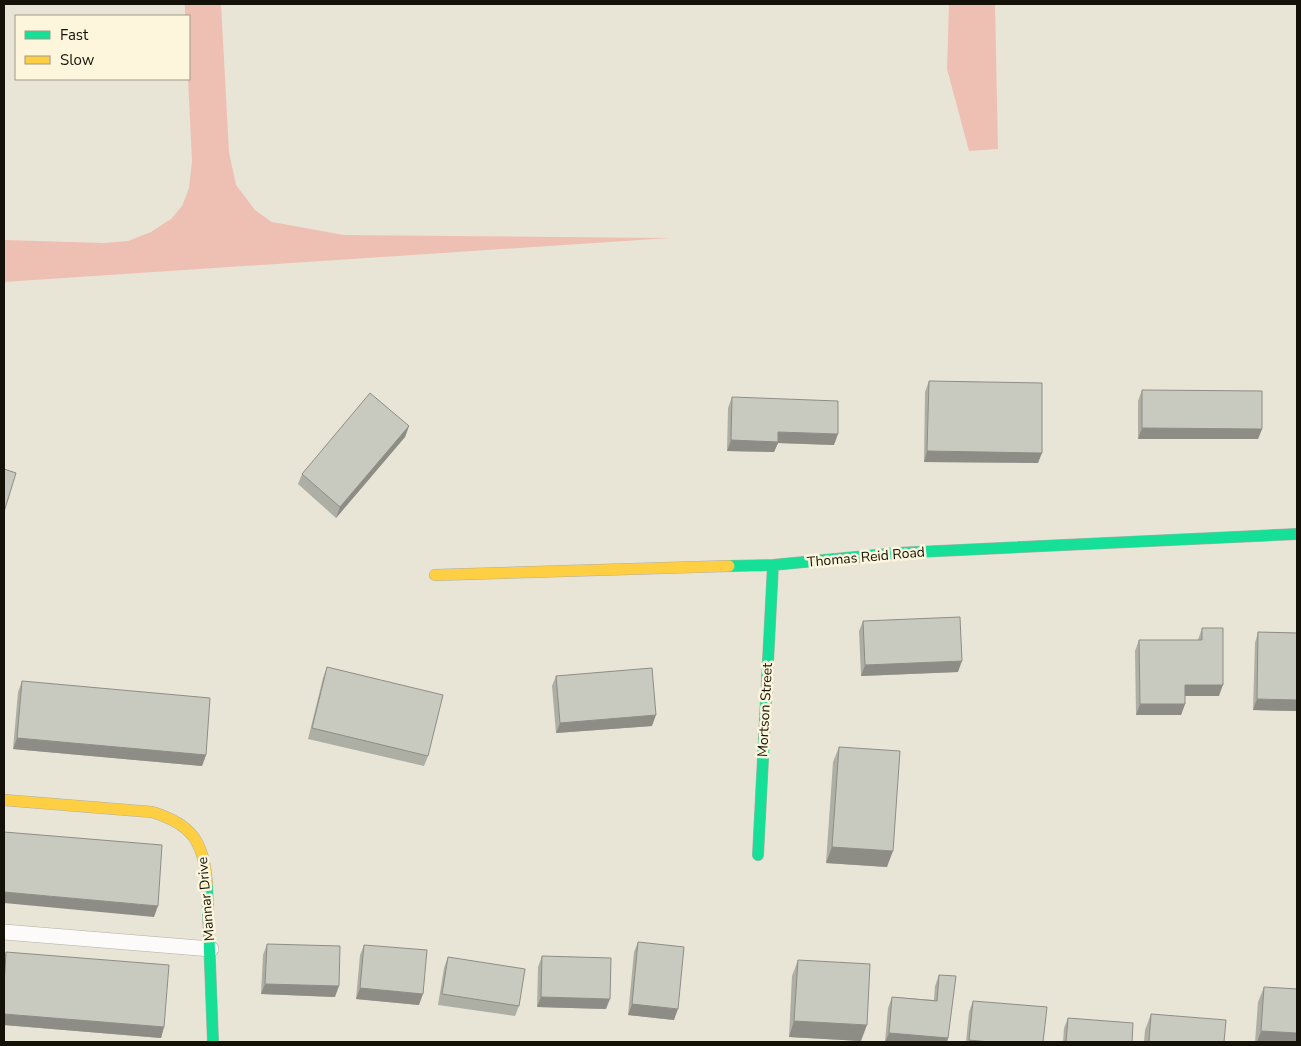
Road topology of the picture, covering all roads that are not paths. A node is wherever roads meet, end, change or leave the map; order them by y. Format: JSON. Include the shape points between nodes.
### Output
{"nodes":[{"id":1,"x":1297,"y":534,"type":"edge"},
{"id":2,"x":773,"y":565,"type":"junction"},
{"id":3,"x":435,"y":575,"type":"dead end"},
{"id":4,"x":4,"y":800,"type":"edge"},
{"id":5,"x":758,"y":856,"type":"dead end"},
{"id":6,"x":4,"y":932,"type":"edge"},
{"id":7,"x":211,"y":949,"type":"junction"},
{"id":8,"x":213,"y":1042,"type":"edge"}],
"edges":[{"from":1,"to":2,"type":"street","name":"Thomas Reid Road","via":[[897,553]]},
{"from":2,"to":3,"type":"street","name":"Thomas Reid Road"},
{"from":2,"to":5,"type":"street","name":"Mortson Street"},
{"from":4,"to":7,"type":"street","name":"Mannar Drive","via":[[152,812],[172,818],[201,846],[207,881]]},
{"from":6,"to":7,"type":"lane"},
{"from":7,"to":8,"type":"street","name":"Mannar Drive"}]}
